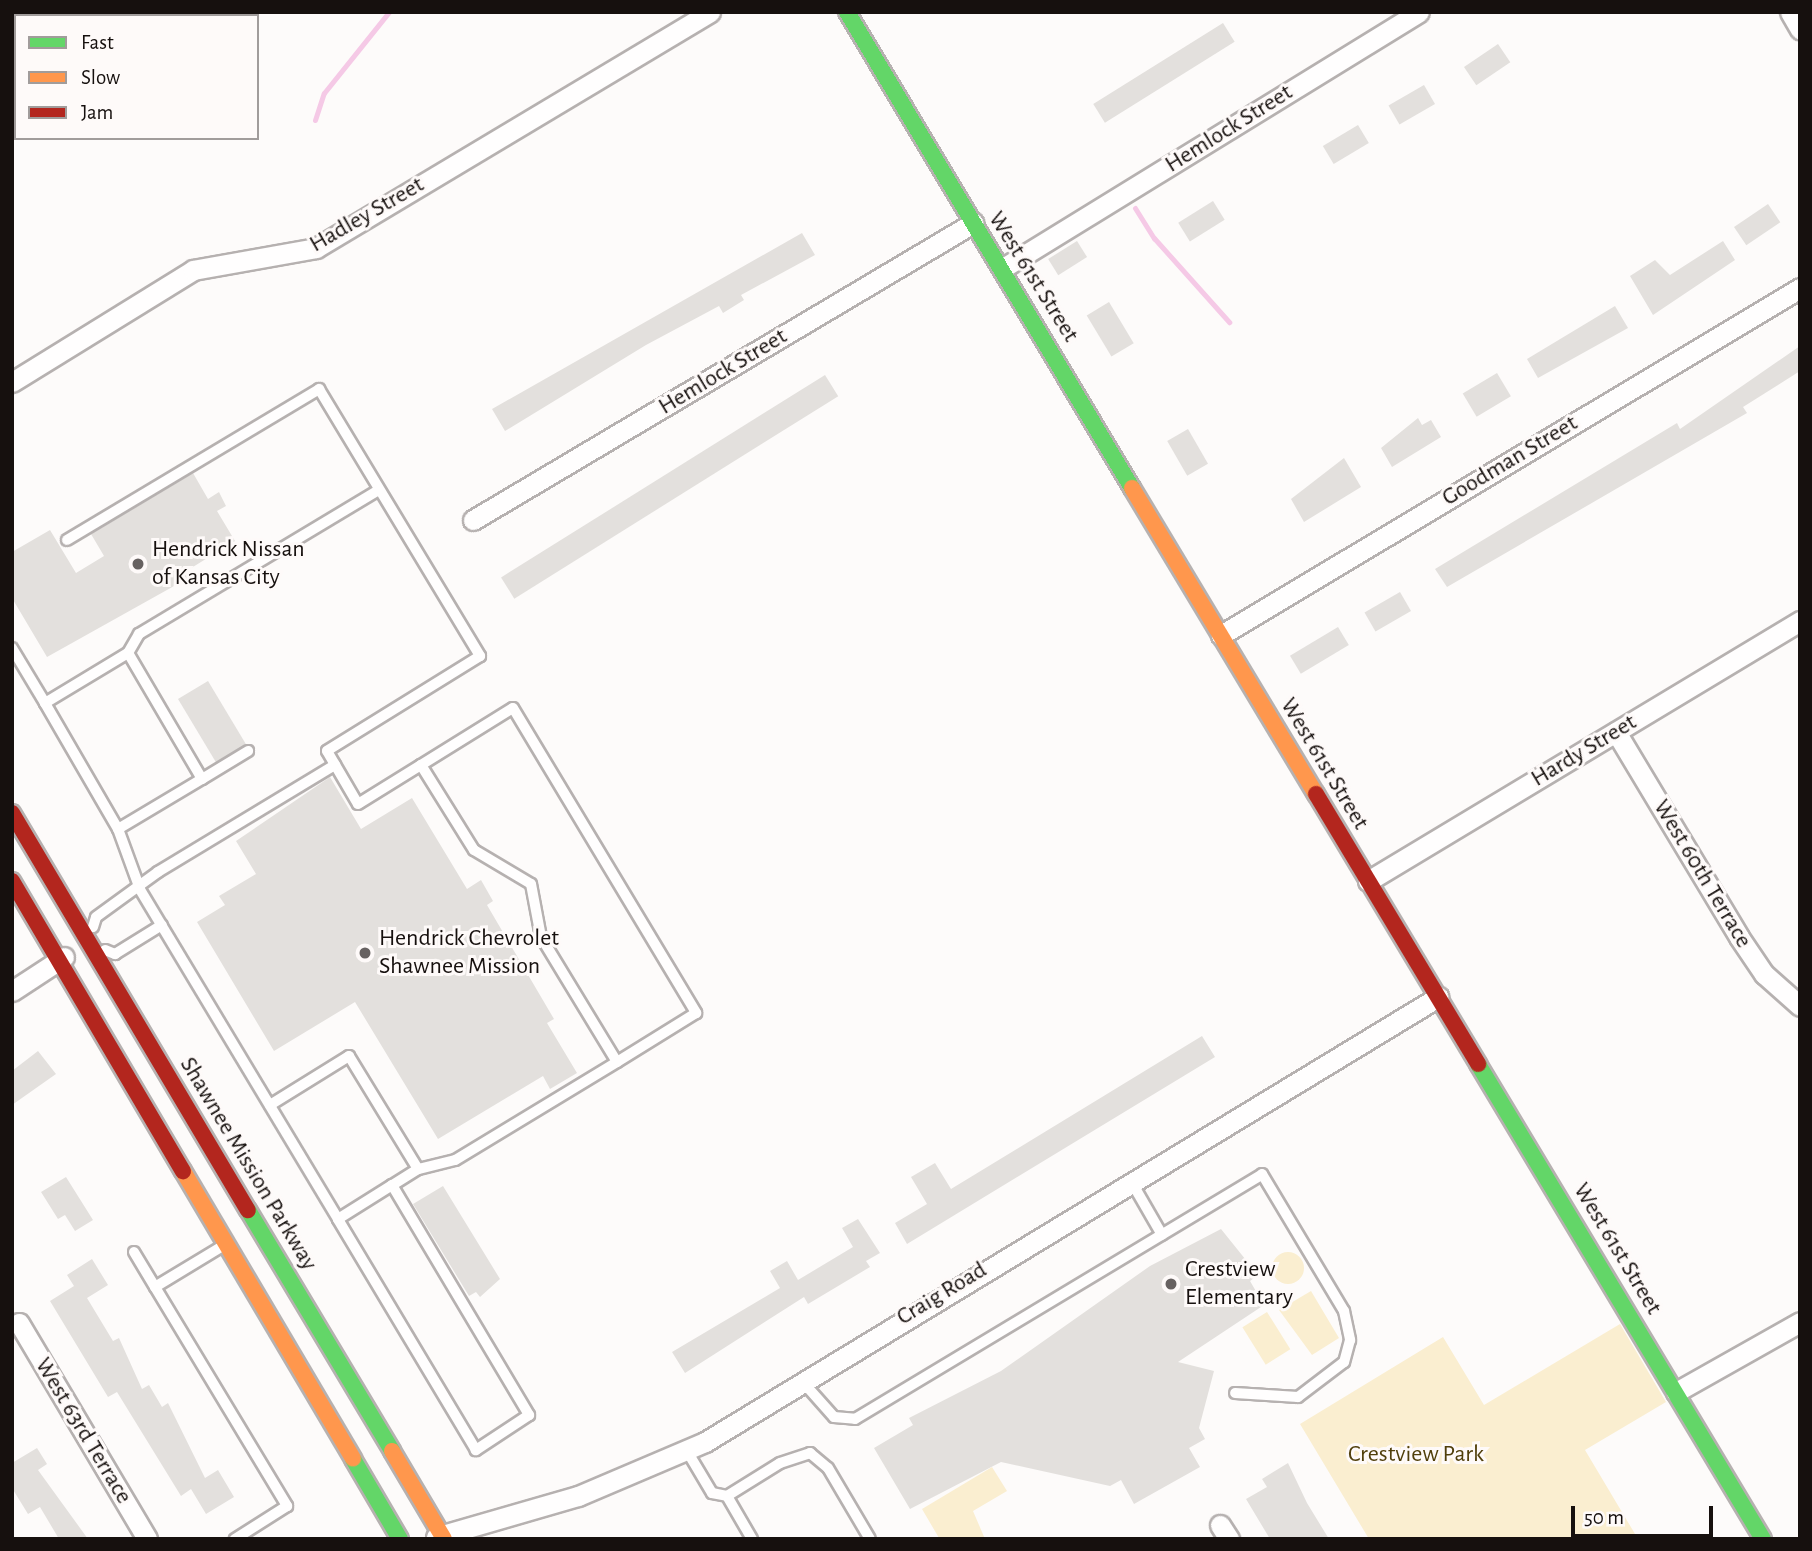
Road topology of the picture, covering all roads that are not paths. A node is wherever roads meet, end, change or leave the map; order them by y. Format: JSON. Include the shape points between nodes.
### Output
{"nodes":[{"id":1,"x":710,"y":12,"type":"edge"},
{"id":2,"x":847,"y":12,"type":"edge"},
{"id":3,"x":1419,"y":12,"type":"edge"},
{"id":4,"x":1790,"y":12,"type":"edge"},
{"id":5,"x":1800,"y":29,"type":"edge"},
{"id":6,"x":972,"y":223,"type":"junction"},
{"id":7,"x":1003,"y":268,"type":"junction"},
{"id":8,"x":1800,"y":288,"type":"edge"},
{"id":9,"x":12,"y":382,"type":"edge"},
{"id":10,"x":380,"y":490,"type":"junction"},
{"id":11,"x":473,"y":520,"type":"dead end"},
{"id":12,"x":67,"y":540,"type":"dead end"},
{"id":13,"x":1800,"y":621,"type":"edge"},
{"id":14,"x":1222,"y":635,"type":"junction"},
{"id":15,"x":12,"y":648,"type":"edge"},
{"id":16,"x":128,"y":653,"type":"junction"},
{"id":17,"x":45,"y":703,"type":"junction"},
{"id":18,"x":1616,"y":732,"type":"junction"},
{"id":19,"x":248,"y":751,"type":"dead end"},
{"id":20,"x":335,"y":765,"type":"junction"},
{"id":21,"x":421,"y":765,"type":"junction"},
{"id":22,"x":202,"y":779,"type":"junction"},
{"id":23,"x":12,"y":813,"type":"edge"},
{"id":24,"x":118,"y":829,"type":"junction"},
{"id":25,"x":12,"y":881,"type":"edge"},
{"id":26,"x":1368,"y":881,"type":"junction"},
{"id":27,"x":140,"y":889,"type":"junction"},
{"id":28,"x":162,"y":925,"type":"junction"},
{"id":29,"x":90,"y":943,"type":"junction"},
{"id":30,"x":59,"y":960,"type":"junction"},
{"id":31,"x":12,"y":991,"type":"edge"},
{"id":32,"x":1438,"y":997,"type":"junction"},
{"id":33,"x":1800,"y":1006,"type":"edge"},
{"id":34,"x":617,"y":1062,"type":"junction"},
{"id":35,"x":270,"y":1105,"type":"junction"},
{"id":36,"x":418,"y":1169,"type":"junction"},
{"id":37,"x":1131,"y":1181,"type":"junction"},
{"id":38,"x":392,"y":1185,"type":"junction"},
{"id":39,"x":338,"y":1219,"type":"junction"},
{"id":40,"x":1162,"y":1235,"type":"junction"},
{"id":41,"x":227,"y":1243,"type":"junction"},
{"id":42,"x":134,"y":1252,"type":"dead end"},
{"id":43,"x":155,"y":1287,"type":"junction"},
{"id":44,"x":1800,"y":1322,"type":"edge"},
{"id":45,"x":19,"y":1323,"type":"dead end"},
{"id":46,"x":801,"y":1381,"type":"junction"},
{"id":47,"x":1676,"y":1392,"type":"junction"},
{"id":48,"x":1235,"y":1393,"type":"dead end"},
{"id":49,"x":687,"y":1451,"type":"junction"},
{"id":50,"x":727,"y":1496,"type":"junction"},
{"id":51,"x":437,"y":1538,"type":"edge"},
{"id":52,"x":148,"y":1539,"type":"edge"},
{"id":53,"x":235,"y":1539,"type":"edge"},
{"id":54,"x":400,"y":1539,"type":"edge"},
{"id":55,"x":752,"y":1539,"type":"edge"},
{"id":56,"x":870,"y":1539,"type":"edge"},
{"id":57,"x":1763,"y":1539,"type":"edge"}],
"edges":[{"from":1,"to":9,"type":"street","name":"Hadley Street","via":[[316,248],[193,270]]},
{"from":2,"to":6,"type":"main road","name":"West 61st Street"},
{"from":3,"to":7,"type":"street","name":"Hemlock Street"},
{"from":4,"to":5,"type":"street"},
{"from":6,"to":7,"type":"main road","name":"West 61st Street"},
{"from":6,"to":11,"type":"street","name":"Hemlock Street"},
{"from":7,"to":14,"type":"main road","name":"West 61st Street"},
{"from":8,"to":14,"type":"street","name":"Goodman Street"},
{"from":10,"to":12,"type":"lane","via":[[319,389]]},
{"from":10,"to":16,"type":"lane","via":[[139,634]]},
{"from":10,"to":20,"type":"lane","via":[[480,656],[327,751]]},
{"from":13,"to":18,"type":"street","name":"Hardy Street"},
{"from":14,"to":26,"type":"main road","name":"West 61st Street"},
{"from":15,"to":17,"type":"lane"},
{"from":16,"to":17,"type":"lane"},
{"from":16,"to":22,"type":"lane"},
{"from":17,"to":24,"type":"lane"},
{"from":18,"to":26,"type":"street","name":"Hardy Street"},
{"from":18,"to":33,"type":"street","name":"West 60th Terrace","via":[[1739,937],[1764,974]]},
{"from":19,"to":22,"type":"lane"},
{"from":20,"to":21,"type":"lane","via":[[358,804]]},
{"from":20,"to":27,"type":"lane"},
{"from":21,"to":34,"type":"lane","via":[[474,849],[531,884],[541,937]]},
{"from":21,"to":34,"type":"lane","via":[[513,708],[696,1013]]},
{"from":22,"to":24,"type":"lane"},
{"from":23,"to":29,"type":"main road","name":"Shawnee Mission Parkway"},
{"from":24,"to":27,"type":"lane"},
{"from":25,"to":30,"type":"main road"},
{"from":26,"to":32,"type":"main road","name":"West 61st Street"},
{"from":27,"to":28,"type":"lane"},
{"from":27,"to":29,"type":"lane","via":[[96,917]]},
{"from":28,"to":29,"type":"lane","via":[[115,954]]},
{"from":28,"to":35,"type":"lane"},
{"from":29,"to":30,"type":"street"},
{"from":29,"to":51,"type":"main road","name":"Shawnee Mission Parkway"},
{"from":30,"to":31,"type":"street"},
{"from":30,"to":41,"type":"main road"},
{"from":32,"to":37,"type":"street","name":"Craig Road"},
{"from":32,"to":47,"type":"main road","name":"West 61st Street"},
{"from":34,"to":36,"type":"lane","via":[[455,1160]]},
{"from":35,"to":36,"type":"lane","via":[[349,1056]]},
{"from":35,"to":39,"type":"lane"},
{"from":36,"to":38,"type":"lane"},
{"from":37,"to":40,"type":"lane"},
{"from":37,"to":46,"type":"street","name":"Craig Road"},
{"from":38,"to":39,"type":"lane"},
{"from":38,"to":39,"type":"lane","via":[[529,1415],[476,1450]]},
{"from":40,"to":46,"type":"lane","via":[[855,1419],[834,1417]]},
{"from":40,"to":48,"type":"lane","via":[[1262,1174],[1344,1311],[1350,1340],[1344,1362],[1329,1378],[1298,1397]]},
{"from":41,"to":43,"type":"lane"},
{"from":41,"to":54,"type":"main road"},
{"from":42,"to":43,"type":"lane"},
{"from":43,"to":53,"type":"lane","via":[[287,1506]]},
{"from":44,"to":47,"type":"street"},
{"from":45,"to":52,"type":"street","name":"West 63rd Terrace"},
{"from":46,"to":49,"type":"street","name":"Craig Road"},
{"from":47,"to":57,"type":"main road","name":"West 61st Street"},
{"from":49,"to":50,"type":"lane","via":[[712,1493]]},
{"from":49,"to":51,"type":"street","name":"Craig Road","via":[[578,1496]]},
{"from":50,"to":55,"type":"lane"},
{"from":50,"to":56,"type":"lane","via":[[780,1462],[810,1453],[828,1468]]}]}
